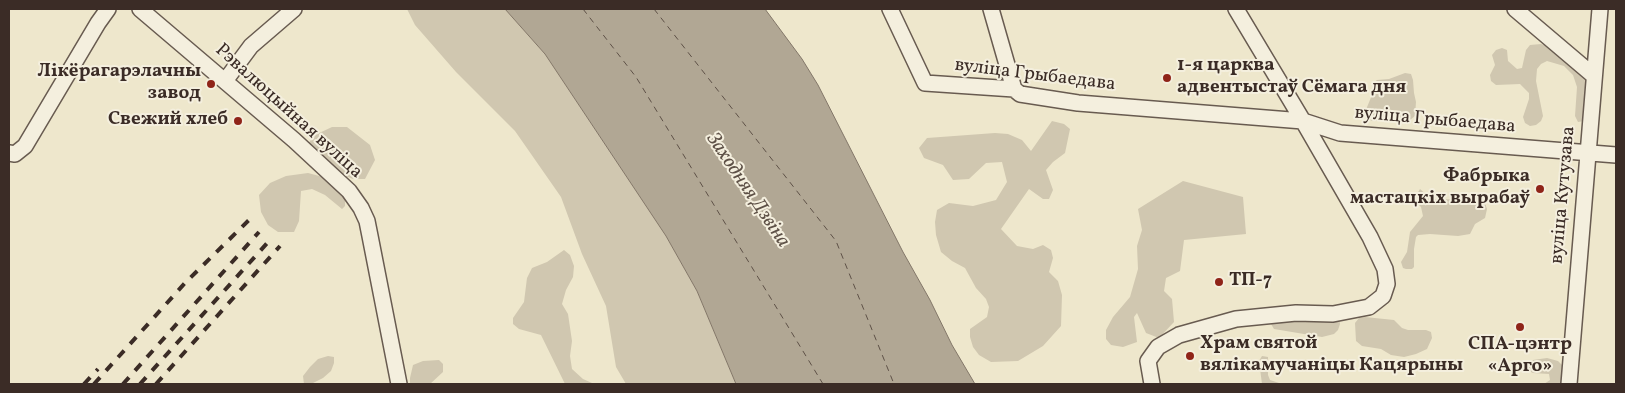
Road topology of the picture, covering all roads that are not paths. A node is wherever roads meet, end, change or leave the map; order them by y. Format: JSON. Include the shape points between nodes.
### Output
{"nodes":[{"id":1,"x":108,"y":9,"type":"edge"},
{"id":2,"x":140,"y":9,"type":"edge"},
{"id":3,"x":294,"y":9,"type":"edge"},
{"id":4,"x":890,"y":9,"type":"edge"},
{"id":5,"x":991,"y":9,"type":"edge"},
{"id":6,"x":1236,"y":9,"type":"edge"},
{"id":7,"x":1515,"y":9,"type":"edge"},
{"id":8,"x":1600,"y":9,"type":"edge"},
{"id":9,"x":1594,"y":76,"type":"junction"},
{"id":10,"x":224,"y":81,"type":"junction"},
{"id":11,"x":1014,"y":89,"type":"junction"},
{"id":12,"x":1304,"y":121,"type":"junction"},
{"id":13,"x":9,"y":153,"type":"edge"},
{"id":14,"x":1587,"y":153,"type":"junction"},
{"id":15,"x":1616,"y":155,"type":"edge"},
{"id":16,"x":399,"y":384,"type":"edge"},
{"id":17,"x":1152,"y":384,"type":"edge"},
{"id":18,"x":1569,"y":384,"type":"edge"}],
"edges":[{"from":1,"to":13,"type":"street","via":[[24,146],[15,154]]},
{"from":2,"to":10,"type":"street","name":"Рэвалюцыйная вуліца"},
{"from":3,"to":10,"type":"street","via":[[251,46]]},
{"from":4,"to":11,"type":"street","name":"вуліца Грыбаедава","via":[[925,83]]},
{"from":5,"to":11,"type":"street"},
{"from":6,"to":12,"type":"street"},
{"from":7,"to":9,"type":"street"},
{"from":8,"to":9,"type":"street","name":"вуліца Кутузава"},
{"from":9,"to":14,"type":"street","name":"вуліца Кутузава"},
{"from":10,"to":16,"type":"street","name":"Рэвалюцыйная вуліца","via":[[328,172],[361,208],[367,221]]},
{"from":11,"to":12,"type":"street","name":"вуліца Грыбаедава","via":[[1020,94],[1078,103]]},
{"from":12,"to":14,"type":"street","name":"вуліца Грыбаедава","via":[[1340,133]]},
{"from":12,"to":17,"type":"street","via":[[1370,236],[1385,269],[1387,284],[1383,296],[1369,307],[1333,314],[1296,313],[1236,319],[1179,335],[1158,347],[1148,361]]},
{"from":14,"to":15,"type":"street","name":"вуліца Грыбаедава"},
{"from":14,"to":18,"type":"street","name":"вуліца Кутузава"}]}
